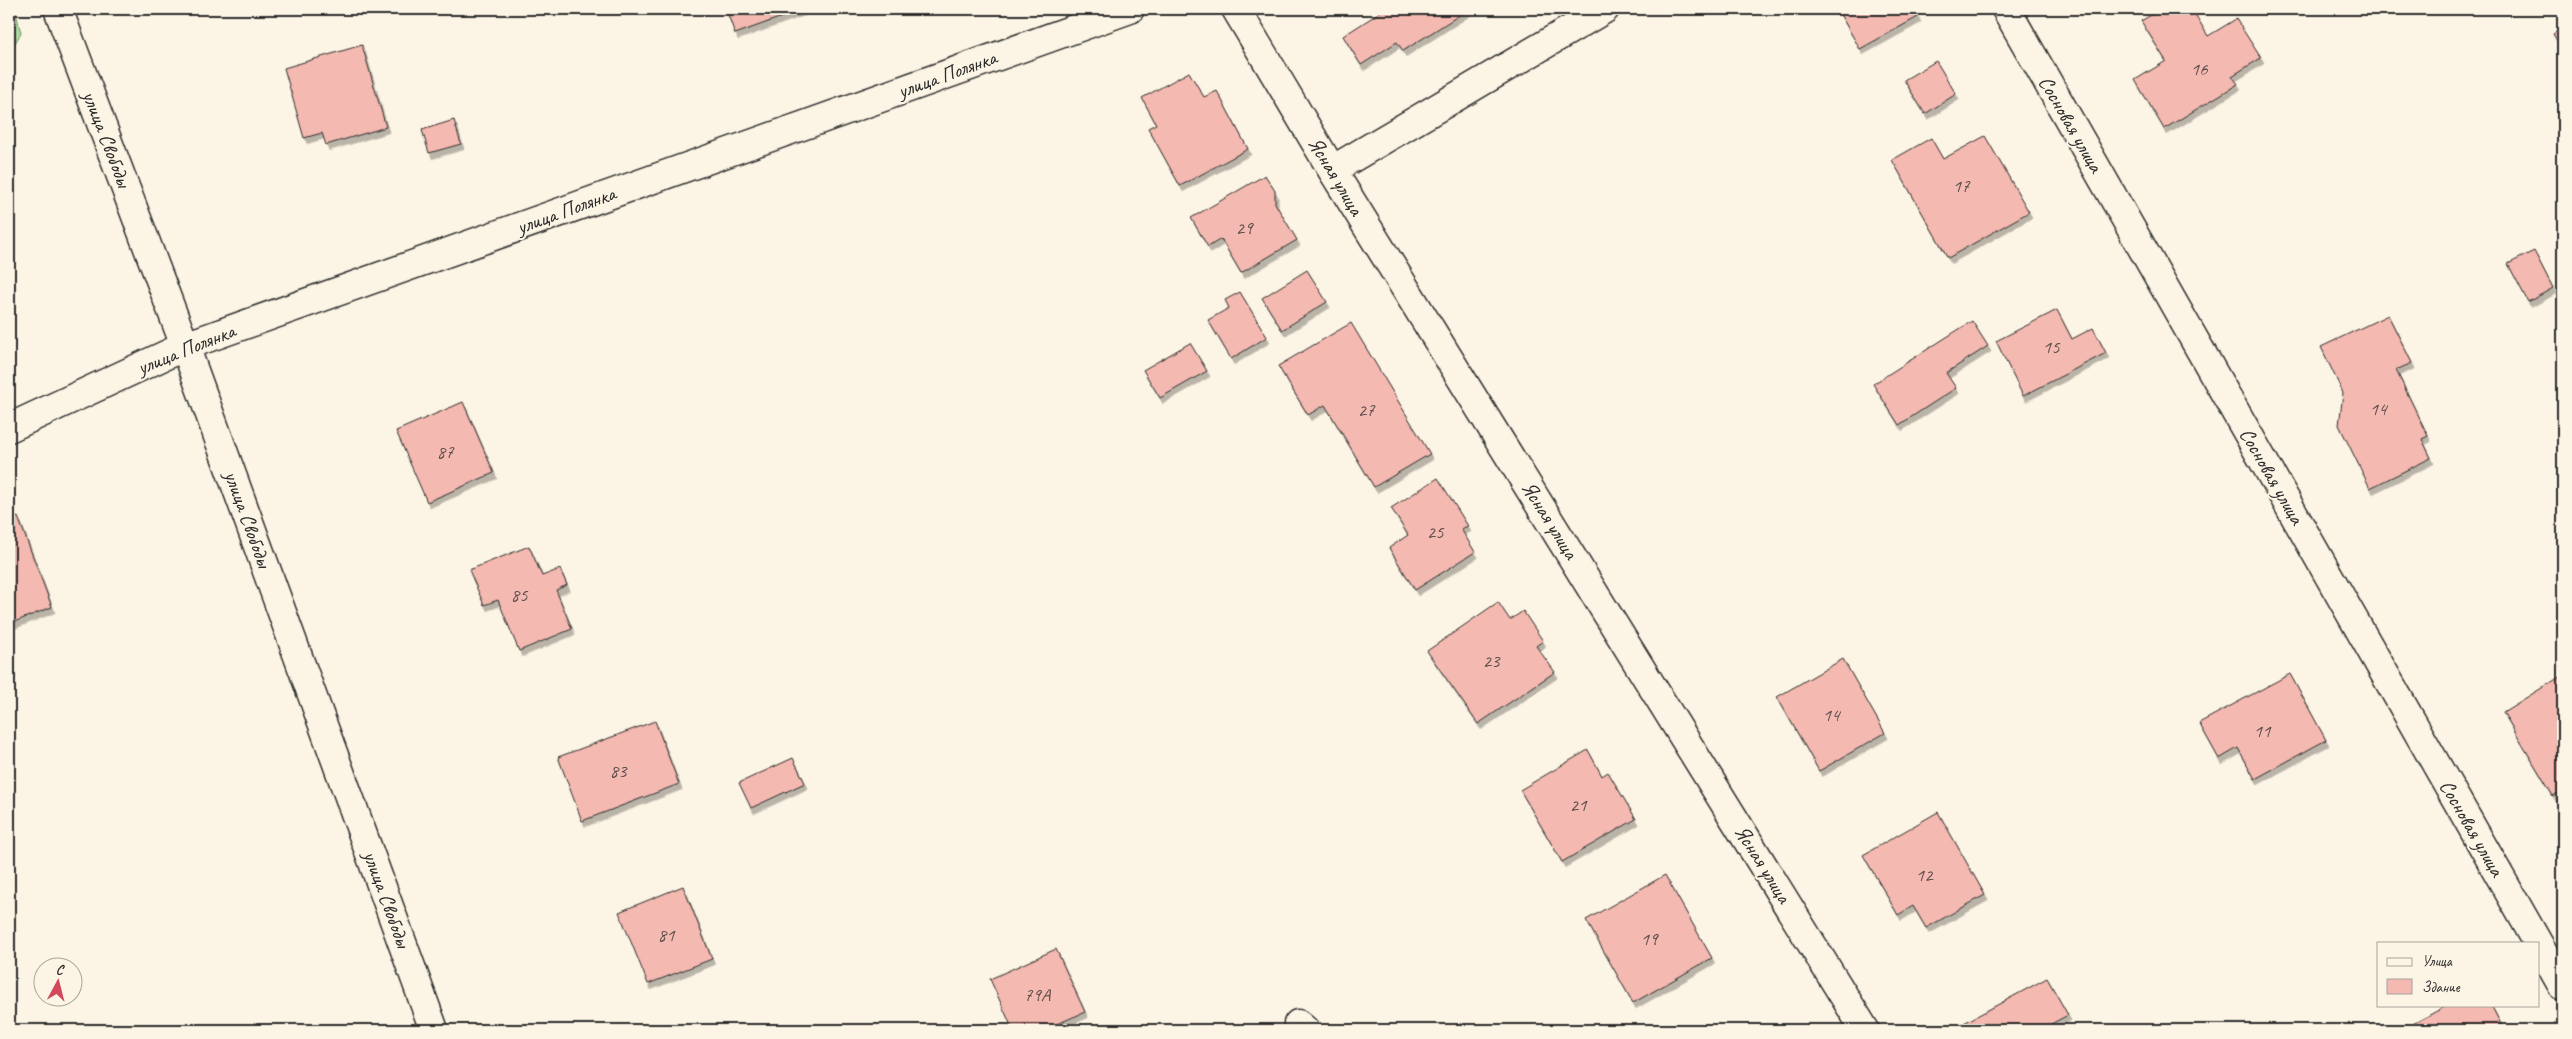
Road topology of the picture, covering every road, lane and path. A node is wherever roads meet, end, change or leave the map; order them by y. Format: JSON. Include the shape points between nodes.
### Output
{"nodes":[{"id":1,"x":58,"y":9,"type":"edge"},
{"id":2,"x":1130,"y":9,"type":"edge"},
{"id":3,"x":1236,"y":9,"type":"edge"},
{"id":4,"x":1605,"y":9,"type":"edge"},
{"id":5,"x":2006,"y":9,"type":"edge"},
{"id":6,"x":1332,"y":170,"type":"junction"},
{"id":7,"x":185,"y":346,"type":"junction"},
{"id":8,"x":9,"y":428,"type":"edge"},
{"id":9,"x":2537,"y":942,"type":"edge"},
{"id":10,"x":2540,"y":947,"type":"edge"},
{"id":11,"x":2563,"y":987,"type":"edge"},
{"id":12,"x":434,"y":1030,"type":"edge"},
{"id":13,"x":1865,"y":1030,"type":"edge"}],
"edges":[{"from":1,"to":7,"type":"street","name":"улица Свободы"},
{"from":2,"to":7,"type":"street","name":"улица Полянка"},
{"from":3,"to":6,"type":"street","name":"Ясная улица"},
{"from":4,"to":6,"type":"street"},
{"from":5,"to":9,"type":"street","name":"Сосновая улица"},
{"from":6,"to":13,"type":"street","name":"Ясная улица"},
{"from":7,"to":8,"type":"street","name":"улица Полянка"},
{"from":7,"to":12,"type":"street","name":"улица Свободы"},
{"from":10,"to":11,"type":"street","name":"Сосновая улица"}]}
